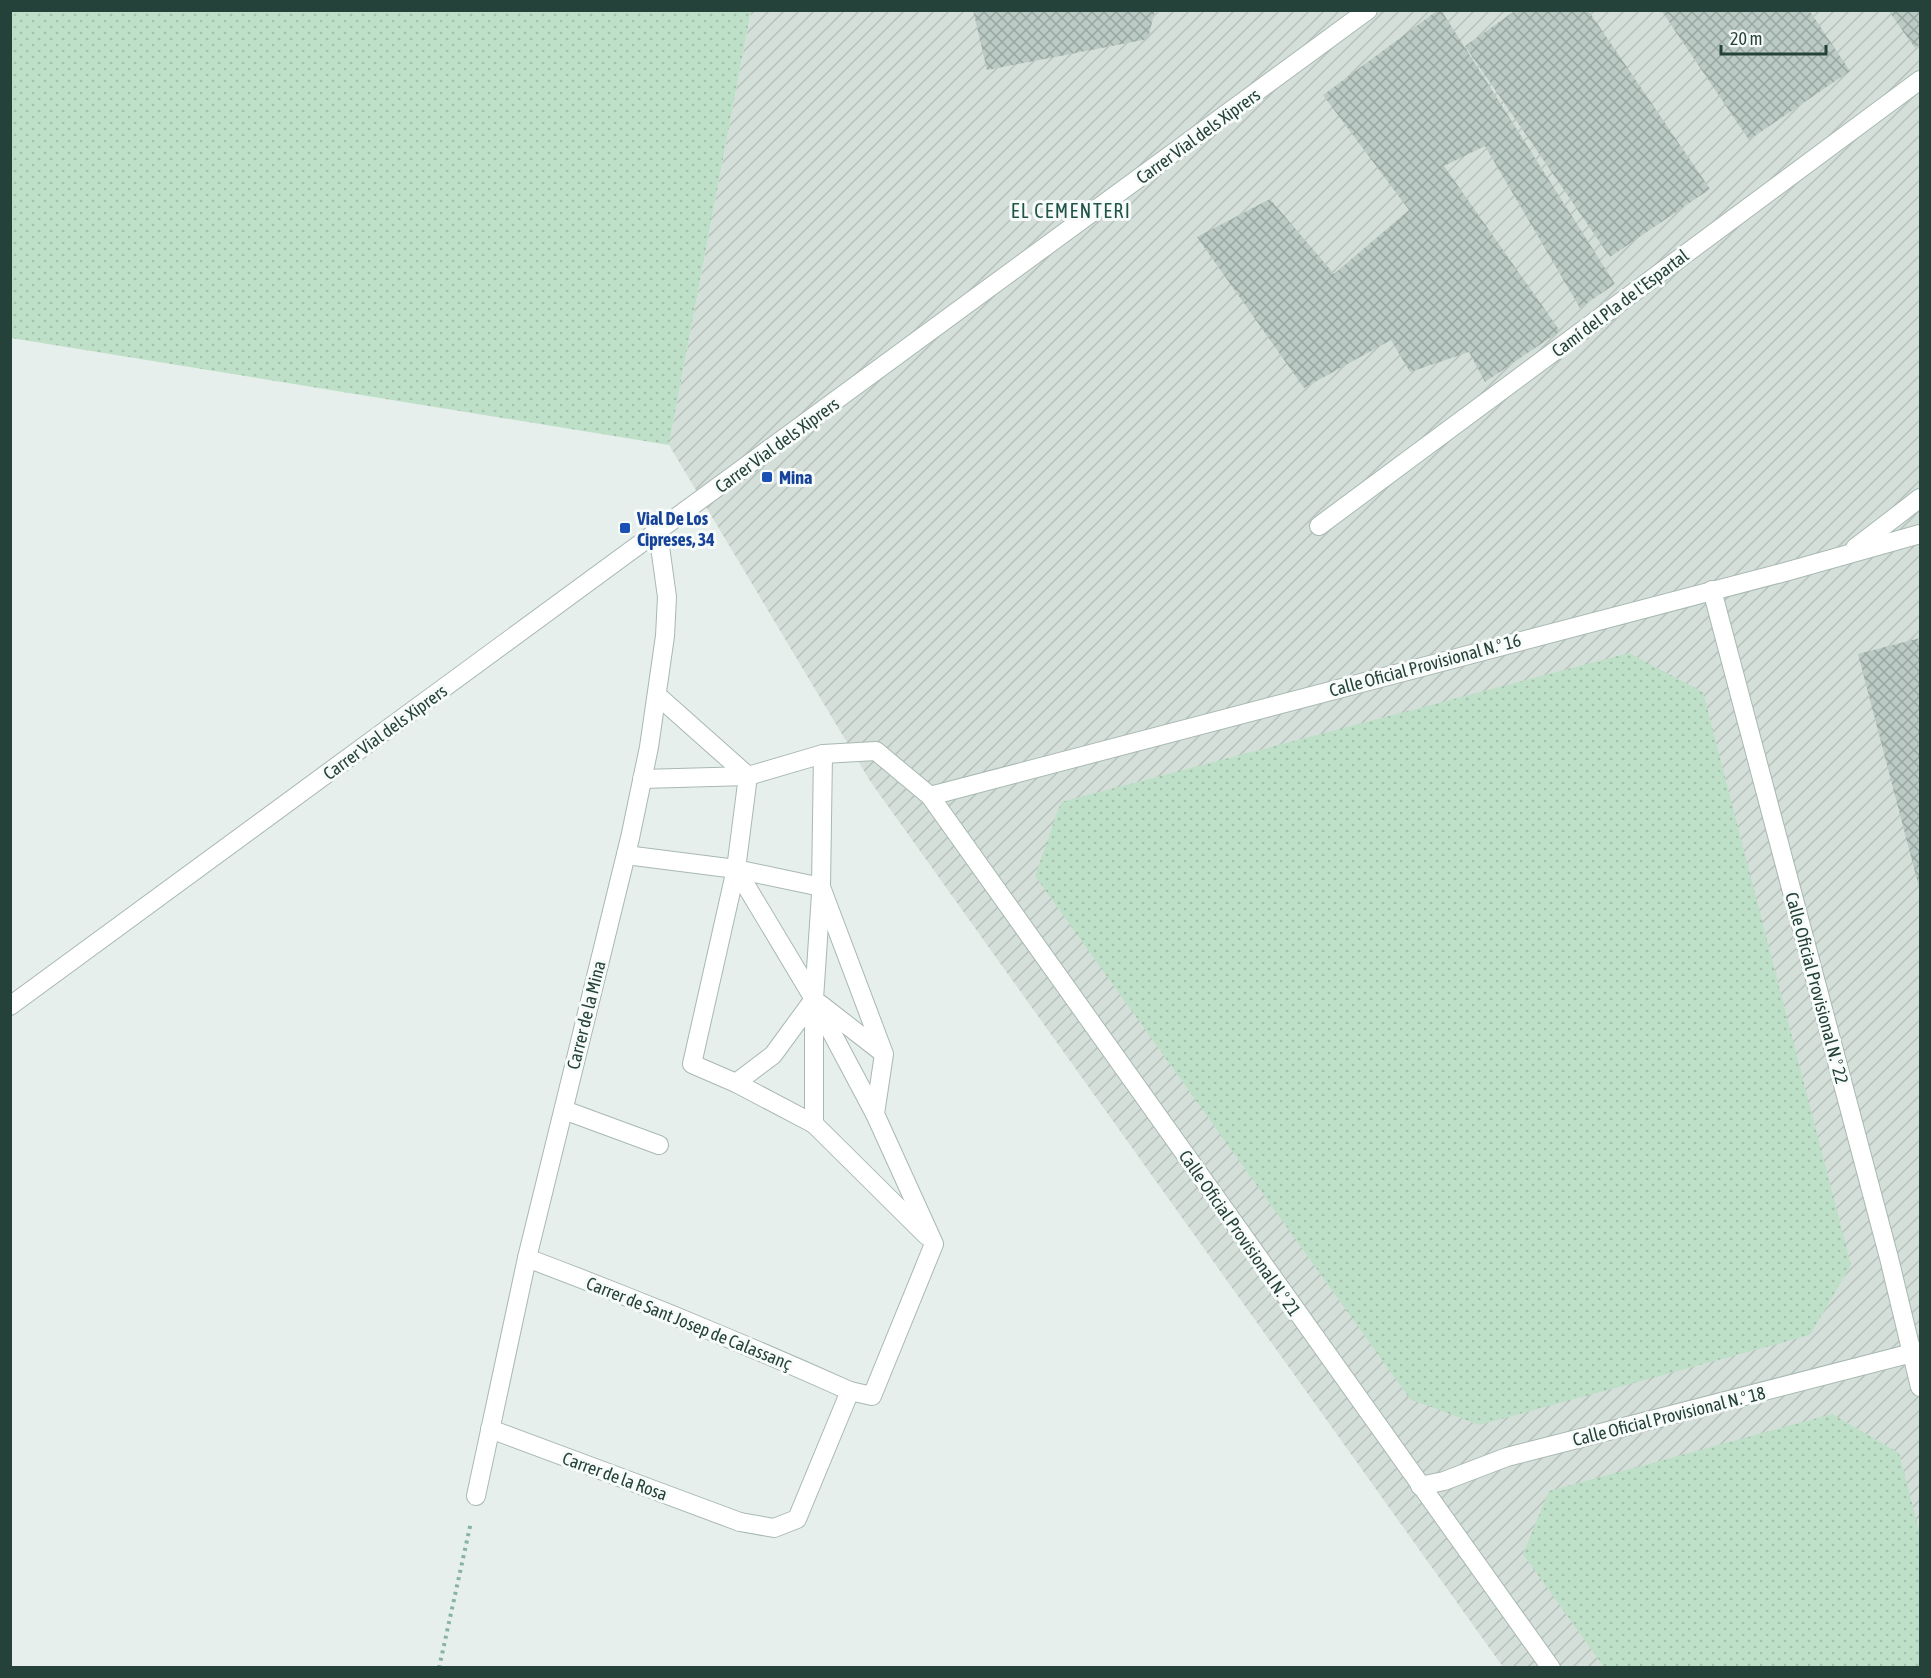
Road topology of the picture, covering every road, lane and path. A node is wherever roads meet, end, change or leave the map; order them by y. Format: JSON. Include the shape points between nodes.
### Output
{"nodes":[{"id":1,"x":1368,"y":10,"type":"edge"},
{"id":2,"x":1920,"y":80,"type":"edge"},
{"id":3,"x":1920,"y":498,"type":"edge"},
{"id":4,"x":1319,"y":526,"type":"dead end"},
{"id":5,"x":658,"y":532,"type":"junction"},
{"id":6,"x":1920,"y":534,"type":"edge"},
{"id":7,"x":1848,"y":553,"type":"junction"},
{"id":8,"x":1712,"y":590,"type":"junction"},
{"id":9,"x":658,"y":696,"type":"junction"},
{"id":10,"x":823,"y":754,"type":"junction"},
{"id":11,"x":748,"y":776,"type":"junction"},
{"id":12,"x":642,"y":779,"type":"junction"},
{"id":13,"x":930,"y":796,"type":"junction"},
{"id":14,"x":626,"y":855,"type":"junction"},
{"id":15,"x":736,"y":869,"type":"junction"},
{"id":16,"x":821,"y":887,"type":"junction"},
{"id":17,"x":814,"y":999,"type":"junction"},
{"id":18,"x":10,"y":1006,"type":"edge"},
{"id":19,"x":884,"y":1054,"type":"junction"},
{"id":20,"x":736,"y":1083,"type":"junction"},
{"id":21,"x":564,"y":1110,"type":"junction"},
{"id":22,"x":875,"y":1114,"type":"junction"},
{"id":23,"x":814,"y":1124,"type":"junction"},
{"id":24,"x":659,"y":1145,"type":"dead end"},
{"id":25,"x":934,"y":1244,"type":"junction"},
{"id":26,"x":527,"y":1258,"type":"junction"},
{"id":27,"x":1916,"y":1352,"type":"edge"},
{"id":28,"x":1920,"y":1386,"type":"edge"},
{"id":29,"x":850,"y":1391,"type":"junction"},
{"id":30,"x":490,"y":1429,"type":"junction"},
{"id":31,"x":1420,"y":1486,"type":"junction"},
{"id":32,"x":476,"y":1496,"type":"joint"},
{"id":33,"x":440,"y":1668,"type":"edge"},
{"id":34,"x":1551,"y":1668,"type":"edge"}],
"edges":[{"from":1,"to":5,"type":"street","name":"Carrer Vial dels Xiprers"},
{"from":2,"to":4,"type":"street","name":"Camí del Pla de l'Espartal"},
{"from":3,"to":7,"type":"street"},
{"from":5,"to":9,"type":"street","name":"Carrer de la Mina","via":[[667,597]]},
{"from":5,"to":18,"type":"street","name":"Carrer Vial dels Xiprers"},
{"from":6,"to":7,"type":"street","name":"Calle Oficial Provisional N.º 16"},
{"from":7,"to":8,"type":"street","name":"Calle Oficial Provisional N.º 16"},
{"from":8,"to":13,"type":"street","name":"Calle Oficial Provisional N.º 16"},
{"from":8,"to":27,"type":"street","name":"Calle Oficial Provisional N.º 22"},
{"from":9,"to":11,"type":"street"},
{"from":9,"to":12,"type":"street","name":"Carrer de la Mina"},
{"from":10,"to":11,"type":"street","name":"Calle Oficial Provisional N.º 21"},
{"from":10,"to":13,"type":"street","name":"Calle Oficial Provisional N.º 21","via":[[876,751]]},
{"from":10,"to":16,"type":"street"},
{"from":11,"to":12,"type":"street","name":"Calle Oficial Provisional N.º 21"},
{"from":11,"to":15,"type":"street"},
{"from":12,"to":14,"type":"street","name":"Carrer de la Mina"},
{"from":13,"to":31,"type":"street","name":"Calle Oficial Provisional N.º 21"},
{"from":14,"to":15,"type":"street"},
{"from":14,"to":21,"type":"street","name":"Carrer de la Mina"},
{"from":15,"to":16,"type":"street"},
{"from":15,"to":17,"type":"street"},
{"from":15,"to":20,"type":"street","via":[[692,1064]]},
{"from":16,"to":17,"type":"street"},
{"from":16,"to":19,"type":"street"},
{"from":17,"to":19,"type":"street"},
{"from":17,"to":20,"type":"street","via":[[773,1055]]},
{"from":17,"to":22,"type":"street"},
{"from":17,"to":23,"type":"street"},
{"from":19,"to":22,"type":"street"},
{"from":20,"to":23,"type":"street"},
{"from":21,"to":24,"type":"street"},
{"from":21,"to":26,"type":"street","name":"Carrer de la Mina"},
{"from":22,"to":25,"type":"street"},
{"from":23,"to":25,"type":"street"},
{"from":25,"to":29,"type":"street","via":[[872,1396]]},
{"from":26,"to":29,"type":"street","name":"Carrer de Sant Josep de Calassanç","via":[[692,1322]]},
{"from":26,"to":30,"type":"street","name":"Carrer de la Mina"},
{"from":27,"to":28,"type":"street","name":"Calle Oficial Provisional N.º 22"},
{"from":27,"to":31,"type":"street","name":"Calle Oficial Provisional N.º 18","via":[[1508,1457]]},
{"from":29,"to":30,"type":"street","name":"Carrer de la Rosa","via":[[797,1519],[774,1528],[740,1522]]},
{"from":30,"to":32,"type":"street","name":"Carrer de la Mina"},
{"from":31,"to":34,"type":"street","name":"Calle Oficial Provisional N.º 21"},
{"from":32,"to":33,"type":"path"}]}
